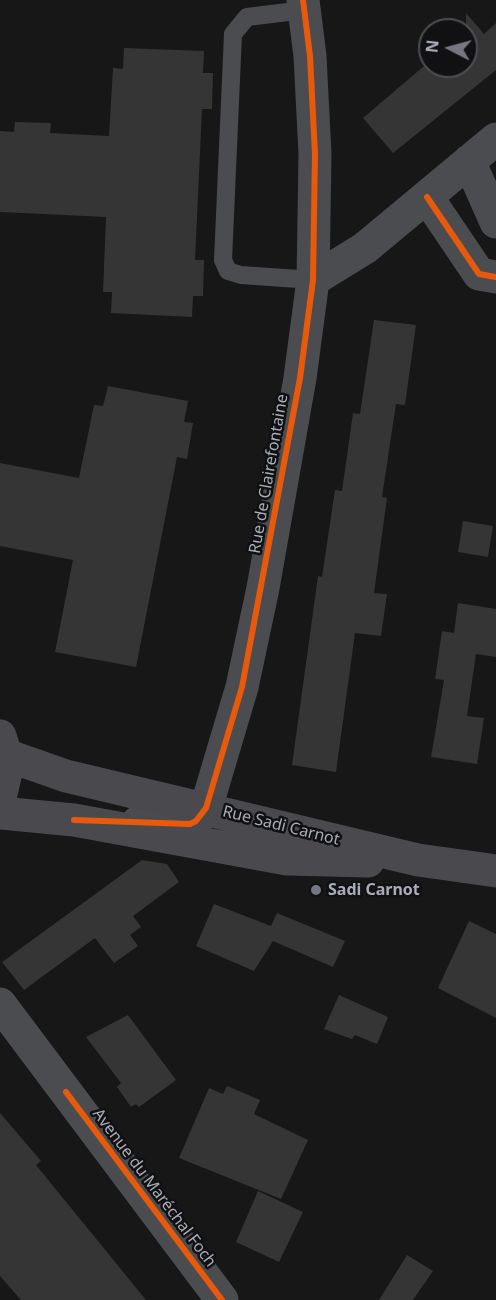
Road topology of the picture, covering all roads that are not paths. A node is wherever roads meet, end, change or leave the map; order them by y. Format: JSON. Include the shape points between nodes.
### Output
{"nodes":[{"id":1,"x":303,"y":5,"type":"edge"},
{"id":2,"x":496,"y":139,"type":"edge"},
{"id":3,"x":469,"y":161,"type":"junction"},
{"id":4,"x":427,"y":197,"type":"junction"},
{"id":5,"x":496,"y":222,"type":"edge"},
{"id":6,"x":496,"y":277,"type":"edge"},
{"id":7,"x":313,"y":280,"type":"junction"},
{"id":8,"x":3,"y":745,"type":"edge"},
{"id":9,"x":0,"y":798,"type":"edge"},
{"id":10,"x":206,"y":808,"type":"junction"},
{"id":11,"x":0,"y":813,"type":"edge"},
{"id":12,"x":74,"y":819,"type":"junction"},
{"id":13,"x":418,"y":860,"type":"junction"},
{"id":14,"x":496,"y":871,"type":"edge"},
{"id":15,"x":1,"y":1008,"type":"edge"},
{"id":16,"x":222,"y":1300,"type":"edge"}],
"edges":[{"from":1,"to":7,"type":"street","name":"Rue de Clairefontaine","via":[[315,154]]},
{"from":1,"to":7,"type":"lane","via":[[247,17],[233,34],[223,260],[228,271],[241,275]]},
{"from":2,"to":3,"type":"street"},
{"from":3,"to":4,"type":"street"},
{"from":3,"to":5,"type":"street"},
{"from":4,"to":6,"type":"street","via":[[479,274]]},
{"from":4,"to":7,"type":"street","via":[[365,248]]},
{"from":7,"to":10,"type":"street","name":"Rue de Clairefontaine","via":[[263,588],[242,687]]},
{"from":8,"to":9,"type":"main road","via":[[7,768]]},
{"from":8,"to":10,"type":"main road","name":"Rue Sadi Carnot","via":[[66,776]]},
{"from":10,"to":12,"type":"street","via":[[190,824]]},
{"from":10,"to":13,"type":"main road","name":"Rue Sadi Carnot"},
{"from":11,"to":12,"type":"main road","name":"Rue Sadi Carnot"},
{"from":12,"to":13,"type":"main road","name":"Rue Sadi Carnot","via":[[287,860]]},
{"from":13,"to":14,"type":"main road","name":"Rue Sadi Carnot"},
{"from":15,"to":16,"type":"street","name":"Avenue du Maréchal Foch"}]}
